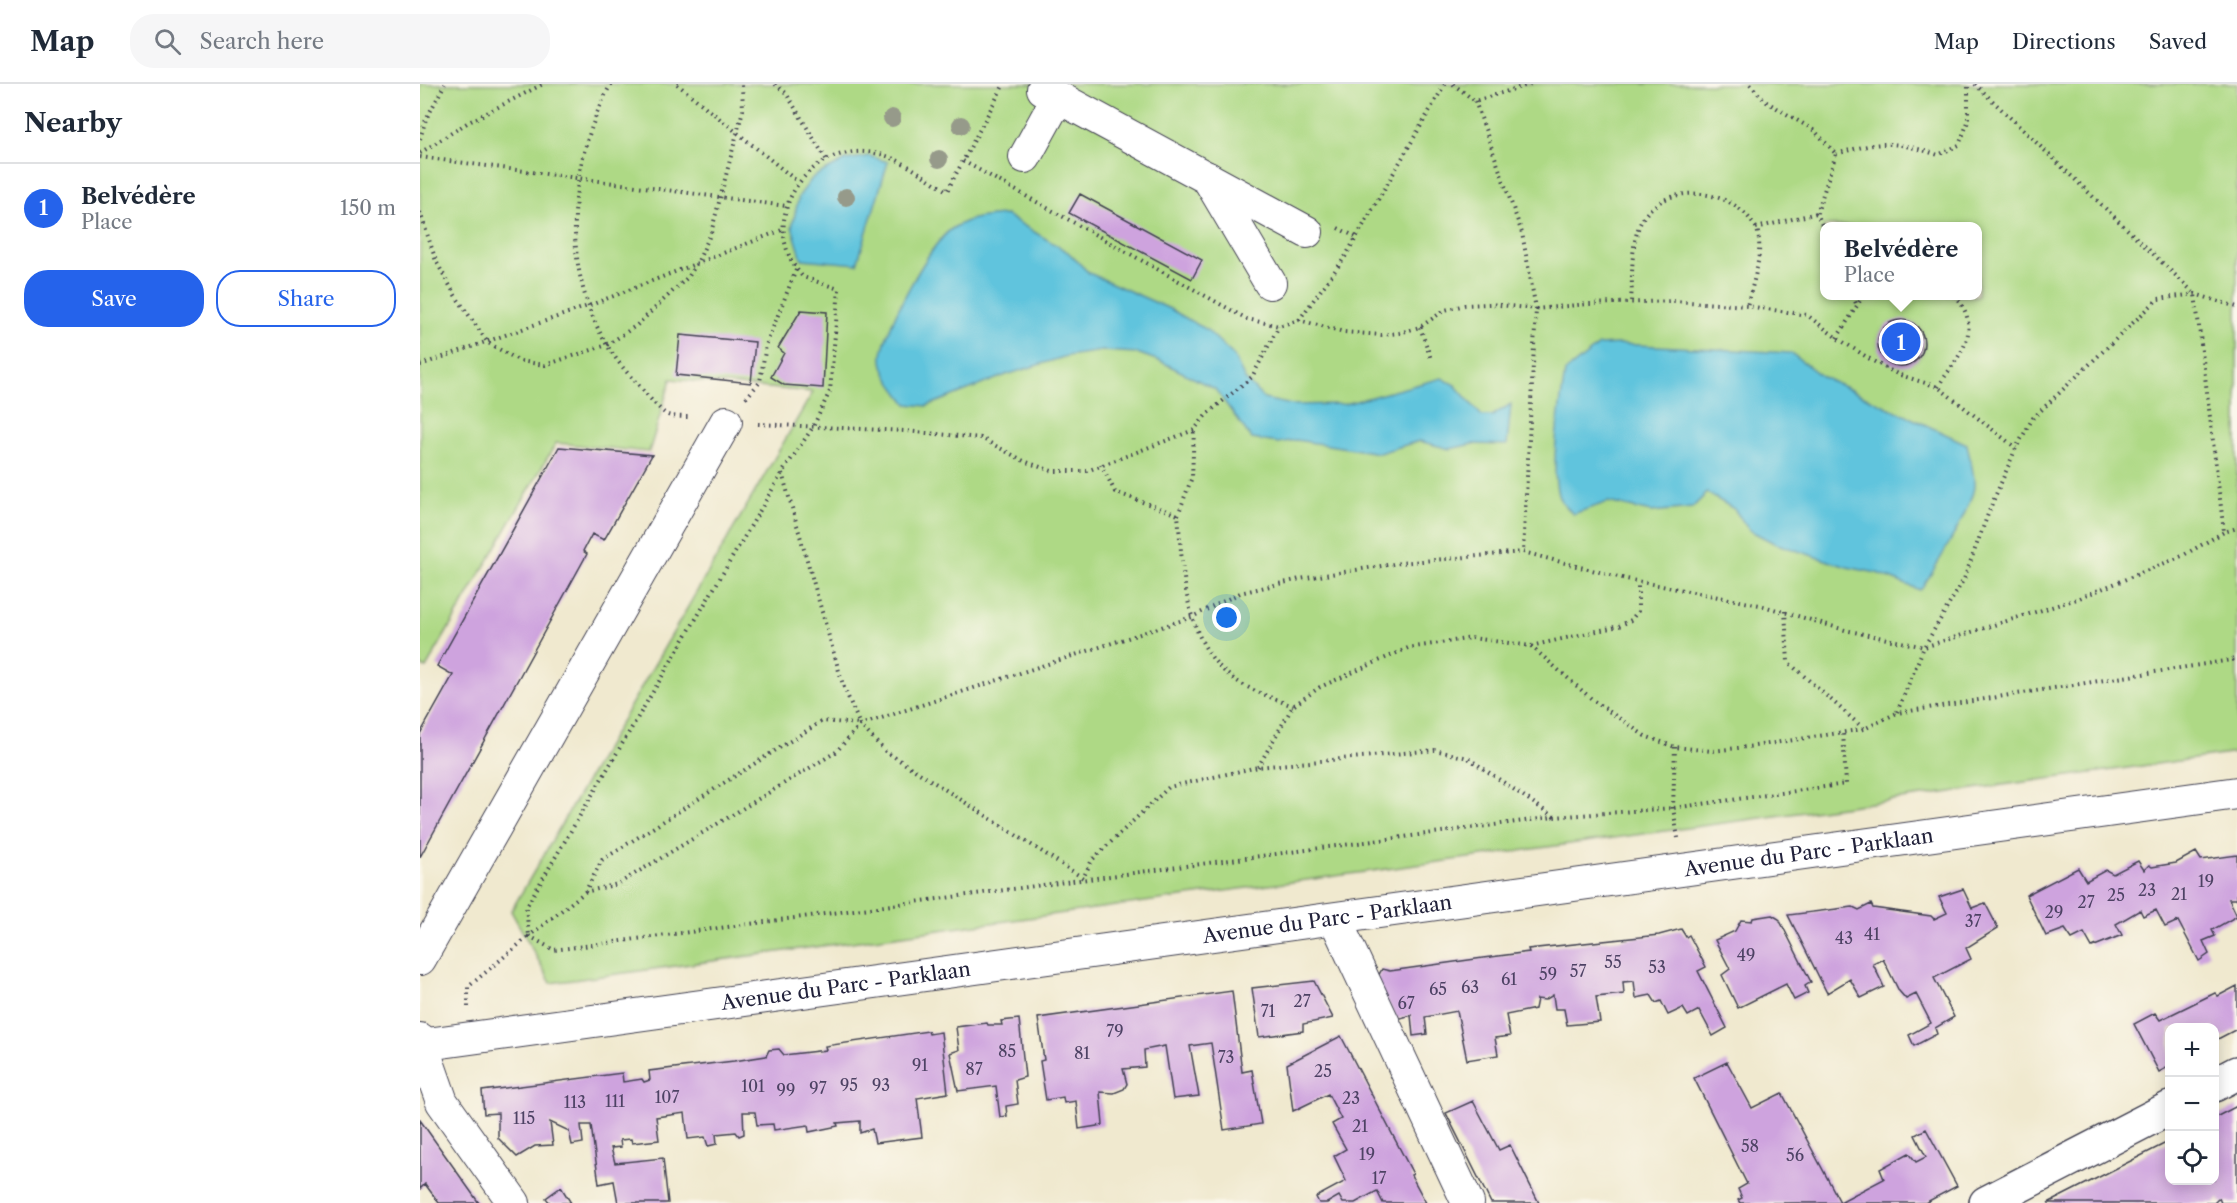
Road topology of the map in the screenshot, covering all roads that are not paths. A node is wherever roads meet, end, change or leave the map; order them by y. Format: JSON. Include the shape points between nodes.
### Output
{"nodes":[{"id":1,"x":1025,"y":157,"type":"dead end"},
{"id":2,"x":1208,"y":178,"type":"junction"},
{"id":3,"x":1307,"y":232,"type":"dead end"},
{"id":4,"x":1270,"y":283,"type":"dead end"},
{"id":5,"x":726,"y":422,"type":"road end"},
{"id":6,"x":2237,"y":793,"type":"edge"},
{"id":7,"x":1335,"y":919,"type":"junction"},
{"id":8,"x":420,"y":959,"type":"edge"},
{"id":9,"x":421,"y":1042,"type":"edge"},
{"id":10,"x":2237,"y":1073,"type":"edge"},
{"id":11,"x":2219,"y":1082,"type":"edge"},
{"id":12,"x":2165,"y":1110,"type":"edge"},
{"id":13,"x":514,"y":1203,"type":"edge"},
{"id":14,"x":1468,"y":1203,"type":"edge"},
{"id":15,"x":1986,"y":1203,"type":"edge"}],
"edges":[{"from":1,"to":2,"type":"street","via":[[1050,93]]},
{"from":2,"to":3,"type":"street"},
{"from":2,"to":4,"type":"street"},
{"from":5,"to":8,"type":"street"},
{"from":6,"to":7,"type":"street","name":"Avenue du Parc - Parklaan"},
{"from":7,"to":9,"type":"street","name":"Avenue du Parc - Parklaan"},
{"from":7,"to":14,"type":"street"},
{"from":9,"to":13,"type":"street","via":[[442,1102]]},
{"from":10,"to":11,"type":"main road"},
{"from":12,"to":15,"type":"main road"}]}
